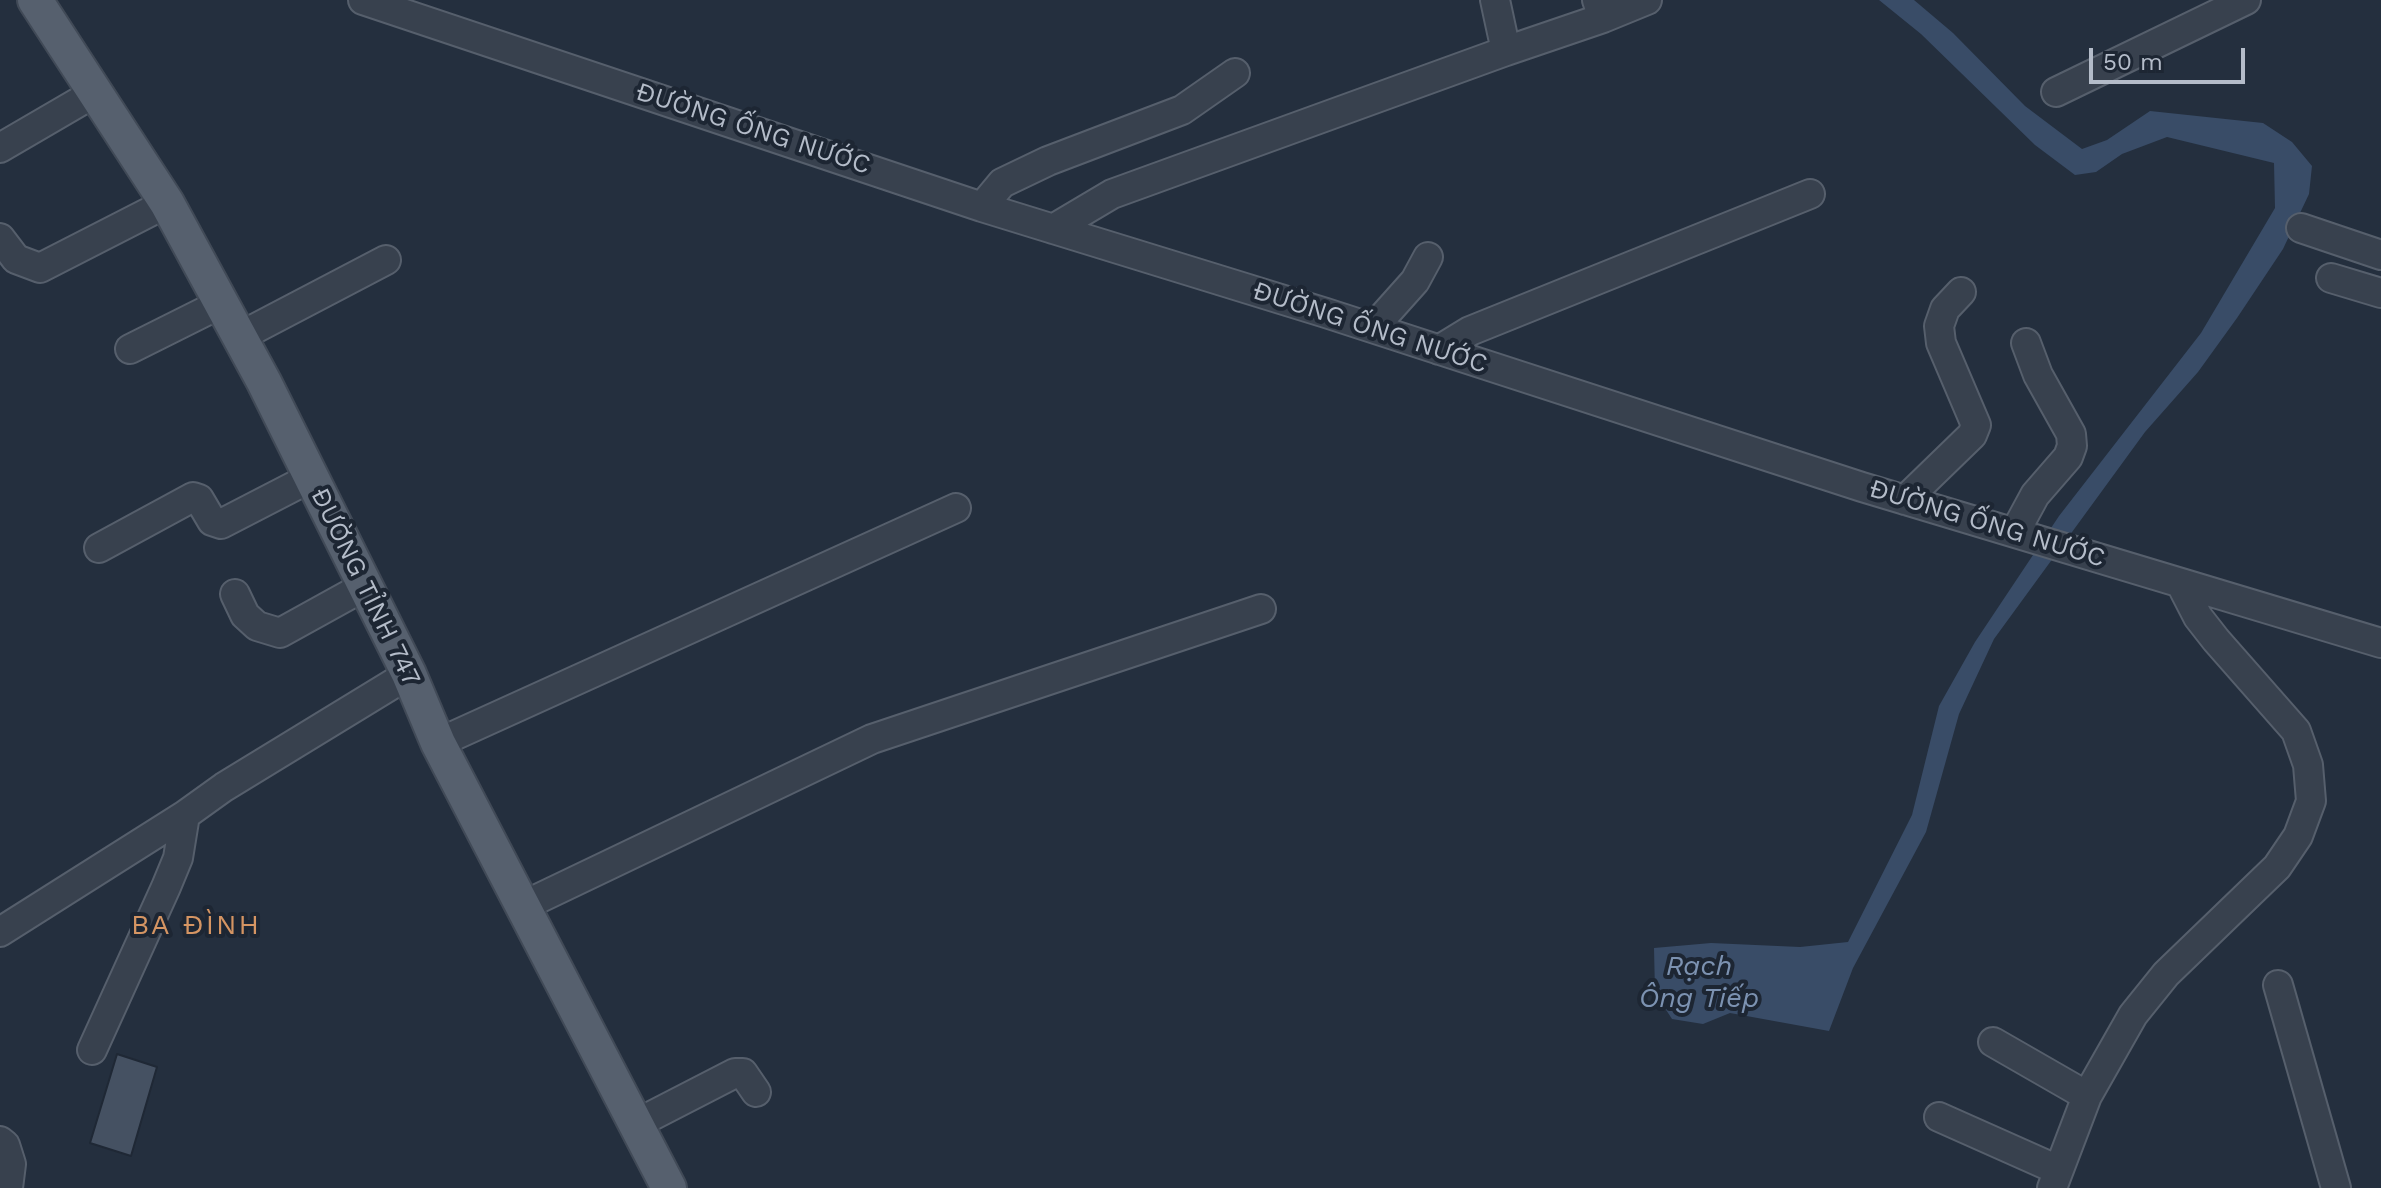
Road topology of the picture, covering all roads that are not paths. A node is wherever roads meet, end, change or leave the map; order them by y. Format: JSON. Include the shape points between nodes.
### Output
{"nodes":[{"id":1,"x":35,"y":0,"type":"edge"},
{"id":2,"x":363,"y":0,"type":"edge"},
{"id":3,"x":1495,"y":0,"type":"edge"},
{"id":4,"x":1647,"y":0,"type":"edge"},
{"id":5,"x":2246,"y":0,"type":"edge"},
{"id":6,"x":1600,"y":9,"type":"edge"},
{"id":7,"x":1506,"y":51,"type":"junction"},
{"id":8,"x":1235,"y":73,"type":"dead end"},
{"id":9,"x":96,"y":92,"type":"junction"},
{"id":10,"x":2056,"y":92,"type":"dead end"},
{"id":11,"x":0,"y":148,"type":"edge"},
{"id":12,"x":1810,"y":194,"type":"dead end"},
{"id":13,"x":167,"y":203,"type":"junction"},
{"id":14,"x":982,"y":207,"type":"junction"},
{"id":15,"x":2301,"y":228,"type":"dead end"},
{"id":16,"x":1053,"y":229,"type":"junction"},
{"id":17,"x":0,"y":238,"type":"edge"},
{"id":18,"x":2381,"y":255,"type":"edge"},
{"id":19,"x":1428,"y":257,"type":"dead end"},
{"id":20,"x":386,"y":260,"type":"dead end"},
{"id":21,"x":2331,"y":278,"type":"dead end"},
{"id":22,"x":1961,"y":292,"type":"dead end"},
{"id":23,"x":2381,"y":293,"type":"edge"},
{"id":24,"x":222,"y":303,"type":"junction"},
{"id":25,"x":1373,"y":328,"type":"junction"},
{"id":26,"x":239,"y":337,"type":"junction"},
{"id":27,"x":2026,"y":343,"type":"dead end"},
{"id":28,"x":130,"y":349,"type":"dead end"},
{"id":29,"x":1439,"y":350,"type":"junction"},
{"id":30,"x":312,"y":477,"type":"junction"},
{"id":31,"x":1905,"y":500,"type":"junction"},
{"id":32,"x":956,"y":508,"type":"dead end"},
{"id":33,"x":2027,"y":535,"type":"junction"},
{"id":34,"x":99,"y":548,"type":"dead end"},
{"id":35,"x":2181,"y":584,"type":"junction"},
{"id":36,"x":365,"y":586,"type":"junction"},
{"id":37,"x":235,"y":594,"type":"dead end"},
{"id":38,"x":1261,"y":609,"type":"dead end"},
{"id":39,"x":2381,"y":643,"type":"edge"},
{"id":40,"x":409,"y":674,"type":"junction"},
{"id":41,"x":438,"y":743,"type":"junction"},
{"id":42,"x":185,"y":815,"type":"junction"},
{"id":43,"x":523,"y":906,"type":"junction"},
{"id":44,"x":0,"y":932,"type":"edge"},
{"id":45,"x":2278,"y":985,"type":"dead end"},
{"id":46,"x":1993,"y":1042,"type":"dead end"},
{"id":47,"x":92,"y":1050,"type":"dead end"},
{"id":48,"x":756,"y":1092,"type":"dead end"},
{"id":49,"x":2087,"y":1096,"type":"junction"},
{"id":50,"x":1939,"y":1117,"type":"dead end"},
{"id":51,"x":636,"y":1124,"type":"junction"},
{"id":52,"x":0,"y":1141,"type":"edge"},
{"id":53,"x":2055,"y":1179,"type":"edge"},
{"id":54,"x":8,"y":1188,"type":"edge"},
{"id":55,"x":669,"y":1188,"type":"edge"},
{"id":56,"x":2336,"y":1188,"type":"edge"}],
"edges":[{"from":1,"to":9,"type":"main road","name":"ĐƯỜNG TỈNH 747"},
{"from":2,"to":14,"type":"street","name":"ĐƯỜNG ỐNG NƯỚC"},
{"from":3,"to":7,"type":"street"},
{"from":4,"to":6,"type":"street"},
{"from":5,"to":10,"type":"street"},
{"from":6,"to":7,"type":"street"},
{"from":7,"to":16,"type":"street","via":[[1112,194]]},
{"from":8,"to":14,"type":"street","via":[[1182,110],[1002,183]]},
{"from":9,"to":11,"type":"street"},
{"from":9,"to":13,"type":"main road","name":"ĐƯỜNG TỈNH 747"},
{"from":12,"to":29,"type":"street","via":[[1470,331]]},
{"from":13,"to":17,"type":"street","via":[[40,268],[16,259]]},
{"from":13,"to":24,"type":"main road","name":"ĐƯỜNG TỈNH 747"},
{"from":14,"to":16,"type":"street","name":"ĐƯỜNG ỐNG NƯỚC"},
{"from":15,"to":18,"type":"street"},
{"from":16,"to":25,"type":"street","name":"ĐƯỜNG ỐNG NƯỚC"},
{"from":19,"to":25,"type":"street","via":[[1415,281]]},
{"from":20,"to":26,"type":"street"},
{"from":21,"to":23,"type":"street"},
{"from":22,"to":31,"type":"street","via":[[1945,309],[1939,326],[1941,343],[1976,425]]},
{"from":24,"to":26,"type":"main road","name":"ĐƯỜNG TỈNH 747"},
{"from":24,"to":28,"type":"street"},
{"from":25,"to":29,"type":"street","name":"ĐƯỜNG ỐNG NƯỚC"},
{"from":26,"to":30,"type":"main road","name":"ĐƯỜNG TỈNH 747"},
{"from":27,"to":33,"type":"street","via":[[2072,446],[2035,495]]},
{"from":29,"to":31,"type":"street","name":"ĐƯỜNG ỐNG NƯỚC"},
{"from":30,"to":34,"type":"street","via":[[221,524],[212,521],[193,497]]},
{"from":30,"to":36,"type":"main road","name":"ĐƯỜNG TỈNH 747"},
{"from":31,"to":33,"type":"street","name":"ĐƯỜNG ỐNG NƯỚC"},
{"from":32,"to":41,"type":"street"},
{"from":33,"to":35,"type":"street","name":"ĐƯỜNG ỐNG NƯỚC"},
{"from":35,"to":39,"type":"street","name":"ĐƯỜNG ỐNG NƯỚC"},
{"from":35,"to":49,"type":"street","via":[[2198,617],[2296,731],[2308,765],[2311,801],[2298,836],[2277,867],[2166,974],[2133,1015]]},
{"from":36,"to":37,"type":"street","via":[[280,633],[257,626]]},
{"from":36,"to":40,"type":"main road","name":"ĐƯỜNG TỈNH 747"},
{"from":38,"to":43,"type":"street","via":[[872,739]]},
{"from":40,"to":41,"type":"main road","name":"ĐƯỜNG TỈNH 747"},
{"from":40,"to":42,"type":"street"},
{"from":41,"to":43,"type":"main road","name":"ĐƯỜNG TỈNH 747"},
{"from":42,"to":44,"type":"street"},
{"from":42,"to":47,"type":"street","via":[[178,858]]},
{"from":43,"to":51,"type":"main road","name":"ĐƯỜNG TỈNH 747"},
{"from":45,"to":56,"type":"street"},
{"from":46,"to":49,"type":"street"},
{"from":48,"to":51,"type":"street","via":[[743,1073],[735,1073]]},
{"from":49,"to":53,"type":"street"},
{"from":50,"to":53,"type":"street"},
{"from":51,"to":55,"type":"main road","name":"ĐƯỜNG TỈNH 747"},
{"from":52,"to":54,"type":"street","via":[[11,1164]]}]}
